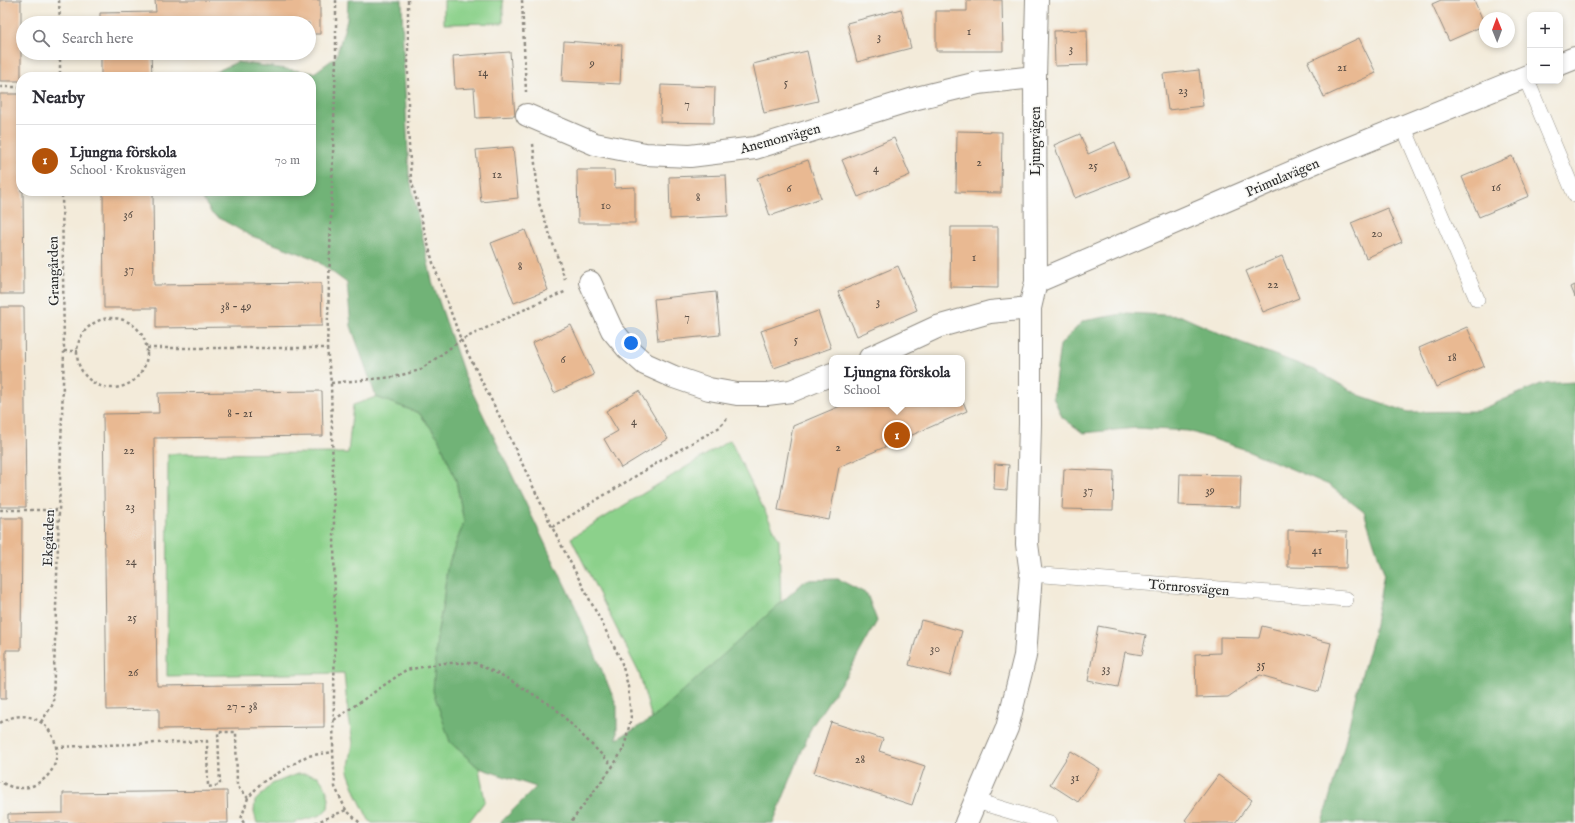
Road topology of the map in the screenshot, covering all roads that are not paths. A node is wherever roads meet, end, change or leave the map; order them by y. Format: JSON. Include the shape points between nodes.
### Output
{"nodes":[{"id":1,"x":1036,"y":0,"type":"edge"},
{"id":2,"x":1575,"y":58,"type":"edge"},
{"id":3,"x":1563,"y":63,"type":"edge"},
{"id":4,"x":1527,"y":76,"type":"edge"},
{"id":5,"x":1035,"y":77,"type":"junction"},
{"id":6,"x":1531,"y":84,"type":"edge"},
{"id":7,"x":527,"y":115,"type":"dead end"},
{"id":8,"x":1403,"y":126,"type":"junction"},
{"id":9,"x":1575,"y":195,"type":"edge"},
{"id":10,"x":590,"y":282,"type":"road end"},
{"id":11,"x":1036,"y":282,"type":"junction"},
{"id":12,"x":1477,"y":299,"type":"dead end"},
{"id":13,"x":1030,"y":308,"type":"junction"},
{"id":14,"x":876,"y":355,"type":"edge"},
{"id":15,"x":829,"y":375,"type":"edge"},
{"id":16,"x":1031,"y":574,"type":"junction"},
{"id":17,"x":1346,"y":599,"type":"dead end"},
{"id":18,"x":976,"y":801,"type":"junction"},
{"id":19,"x":966,"y":823,"type":"edge"},
{"id":20,"x":1050,"y":823,"type":"edge"}],
"edges":[{"from":1,"to":5,"type":"street","name":"Ljungvägen"},
{"from":2,"to":3,"type":"street"},
{"from":4,"to":8,"type":"street","name":"Primulavägen"},
{"from":5,"to":7,"type":"street","name":"Anemonvägen","via":[[978,83],[917,98],[755,148],[690,156],[645,154],[595,144]]},
{"from":5,"to":11,"type":"street","name":"Ljungvägen"},
{"from":6,"to":9,"type":"lane"},
{"from":8,"to":11,"type":"street","name":"Primulavägen"},
{"from":8,"to":12,"type":"lane"},
{"from":10,"to":15,"type":"street","via":[[612,330],[627,348],[645,364],[674,377],[709,389],[737,394],[767,394],[791,391]]},
{"from":11,"to":13,"type":"street"},
{"from":13,"to":14,"type":"street","via":[[990,312],[937,327]]},
{"from":13,"to":16,"type":"street","via":[[1027,544]]},
{"from":16,"to":17,"type":"lane","name":"Törnrosvägen"},
{"from":16,"to":18,"type":"street","via":[[1025,656],[1007,728]]},
{"from":18,"to":19,"type":"street"},
{"from":18,"to":20,"type":"lane"}]}
